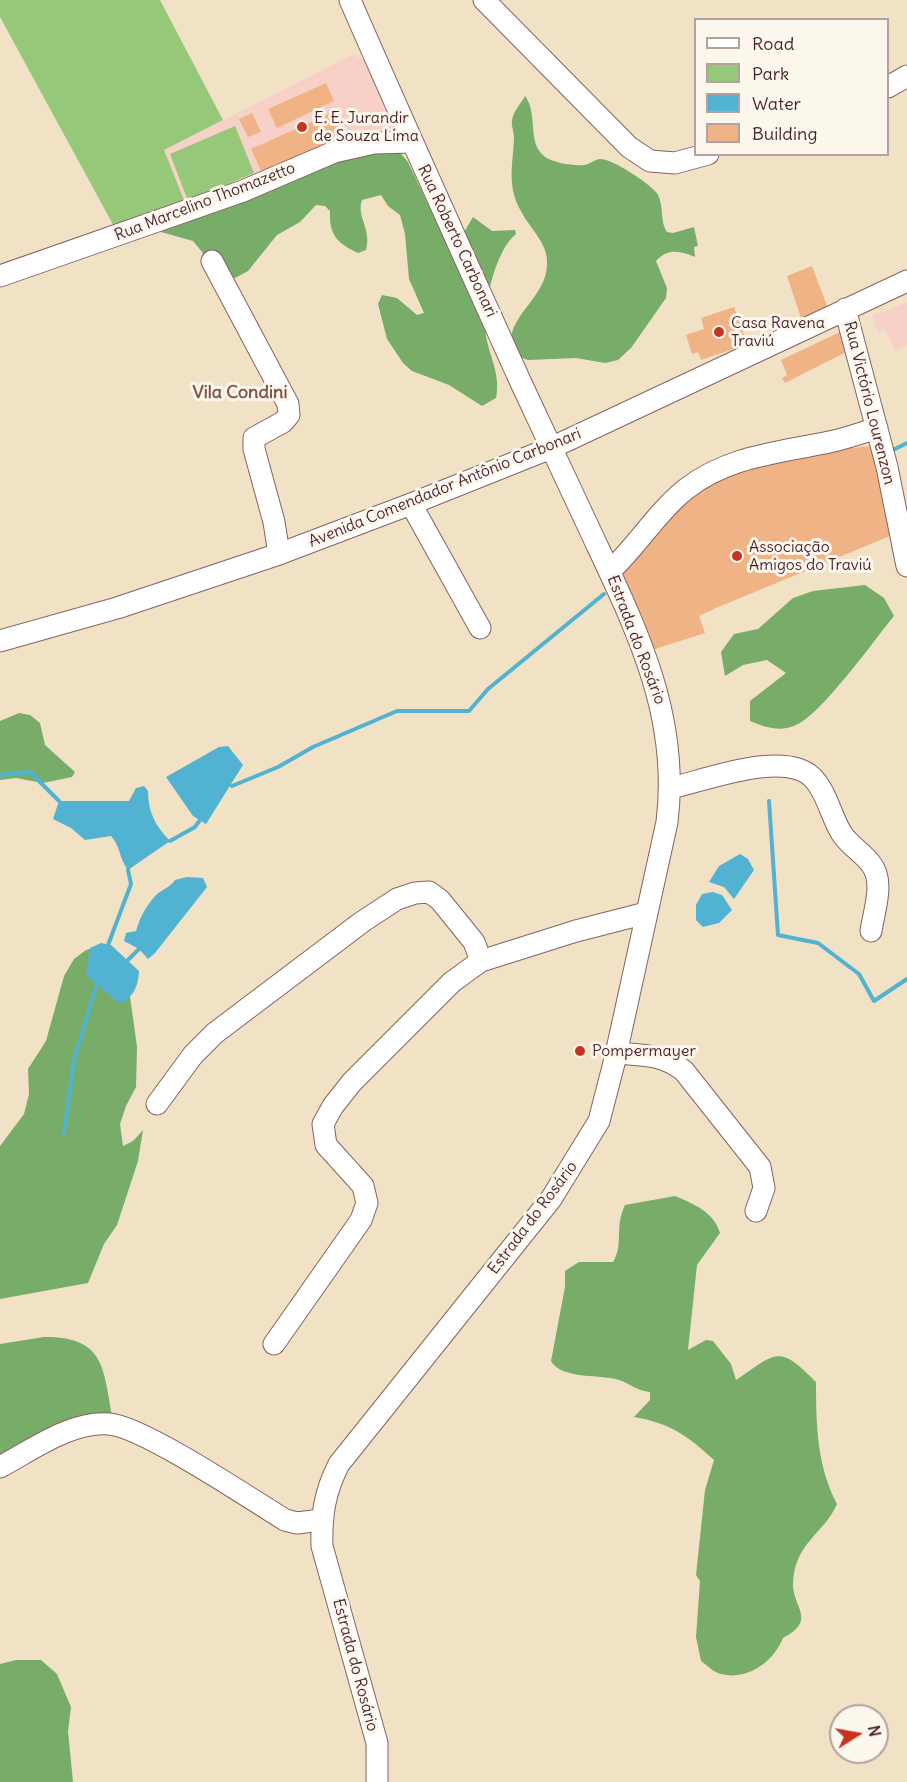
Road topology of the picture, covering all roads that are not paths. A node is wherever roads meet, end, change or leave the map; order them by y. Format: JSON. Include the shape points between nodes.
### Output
{"nodes":[{"id":1,"x":350,"y":0,"type":"edge"},
{"id":2,"x":484,"y":0,"type":"edge"},
{"id":3,"x":907,"y":76,"type":"edge"},
{"id":4,"x":889,"y":86,"type":"edge"},
{"id":5,"x":411,"y":142,"type":"junction"},
{"id":6,"x":701,"y":156,"type":"edge"},
{"id":7,"x":212,"y":261,"type":"dead end"},
{"id":8,"x":0,"y":276,"type":"edge"},
{"id":9,"x":907,"y":281,"type":"edge"},
{"id":10,"x":845,"y":309,"type":"junction"},
{"id":11,"x":878,"y":428,"type":"junction"},
{"id":12,"x":551,"y":448,"type":"junction"},
{"id":13,"x":411,"y":504,"type":"junction"},
{"id":14,"x":279,"y":554,"type":"junction"},
{"id":15,"x":907,"y":566,"type":"edge"},
{"id":16,"x":610,"y":571,"type":"junction"},
{"id":17,"x":480,"y":628,"type":"dead end"},
{"id":18,"x":0,"y":641,"type":"edge"},
{"id":19,"x":671,"y":788,"type":"junction"},
{"id":20,"x":646,"y":913,"type":"junction"},
{"id":21,"x":871,"y":931,"type":"dead end"},
{"id":22,"x":481,"y":961,"type":"junction"},
{"id":23,"x":616,"y":1053,"type":"junction"},
{"id":24,"x":156,"y":1104,"type":"dead end"},
{"id":25,"x":756,"y":1211,"type":"dead end"},
{"id":26,"x":274,"y":1344,"type":"dead end"},
{"id":27,"x":0,"y":1467,"type":"edge"},
{"id":28,"x":321,"y":1520,"type":"junction"},
{"id":29,"x":377,"y":1782,"type":"edge"}],
"edges":[{"from":1,"to":5,"type":"street","name":"Rua Roberto Carbonari"},
{"from":2,"to":6,"type":"street","via":[[636,152],[650,161],[675,163]]},
{"from":3,"to":4,"type":"street"},
{"from":5,"to":8,"type":"street","name":"Rua Marcelino Thomazetto","via":[[374,143],[334,152],[243,191]]},
{"from":5,"to":12,"type":"street","name":"Rua Roberto Carbonari"},
{"from":7,"to":14,"type":"street","via":[[288,404],[289,415],[283,422],[254,438]]},
{"from":9,"to":10,"type":"street","name":"Avenida Comendador Antônio Carbonari"},
{"from":10,"to":11,"type":"street","name":"Rua Victório Lourenzon"},
{"from":10,"to":12,"type":"street","name":"Avenida Comendador Antônio Carbonari"},
{"from":11,"to":15,"type":"street","name":"Rua Victório Lourenzon"},
{"from":11,"to":16,"type":"street","via":[[830,442],[762,454],[705,475],[683,491]]},
{"from":12,"to":13,"type":"street","name":"Avenida Comendador Antônio Carbonari"},
{"from":12,"to":16,"type":"street","name":"Estrada do Rosário"},
{"from":13,"to":14,"type":"street","name":"Avenida Comendador Antônio Carbonari"},
{"from":13,"to":17,"type":"street"},
{"from":14,"to":18,"type":"street","name":"Avenida Comendador Antônio Carbonari","via":[[117,608]]},
{"from":16,"to":19,"type":"street","name":"Estrada do Rosário","via":[[660,699]]},
{"from":19,"to":20,"type":"street","name":"Estrada do Rosário"},
{"from":19,"to":21,"type":"street","via":[[764,766],[785,765],[806,773],[819,786],[843,835],[873,866],[878,883]]},
{"from":20,"to":22,"type":"street"},
{"from":20,"to":23,"type":"street","name":"Estrada do Rosário"},
{"from":22,"to":24,"type":"street","via":[[474,942],[440,900],[429,892],[397,899],[215,1033]]},
{"from":22,"to":26,"type":"street","via":[[452,982],[333,1106],[323,1124],[326,1145],[363,1186],[367,1203],[361,1220]]},
{"from":23,"to":25,"type":"street","via":[[657,1056],[684,1071],[760,1167],[764,1188]]},
{"from":23,"to":28,"type":"street","name":"Estrada do Rosário","via":[[599,1121],[570,1171],[339,1464],[326,1489]]},
{"from":27,"to":28,"type":"street","via":[[63,1434],[85,1426],[110,1424],[139,1433],[285,1520]]},
{"from":28,"to":29,"type":"street","name":"Estrada do Rosário","via":[[322,1546],[376,1743]]}]}
